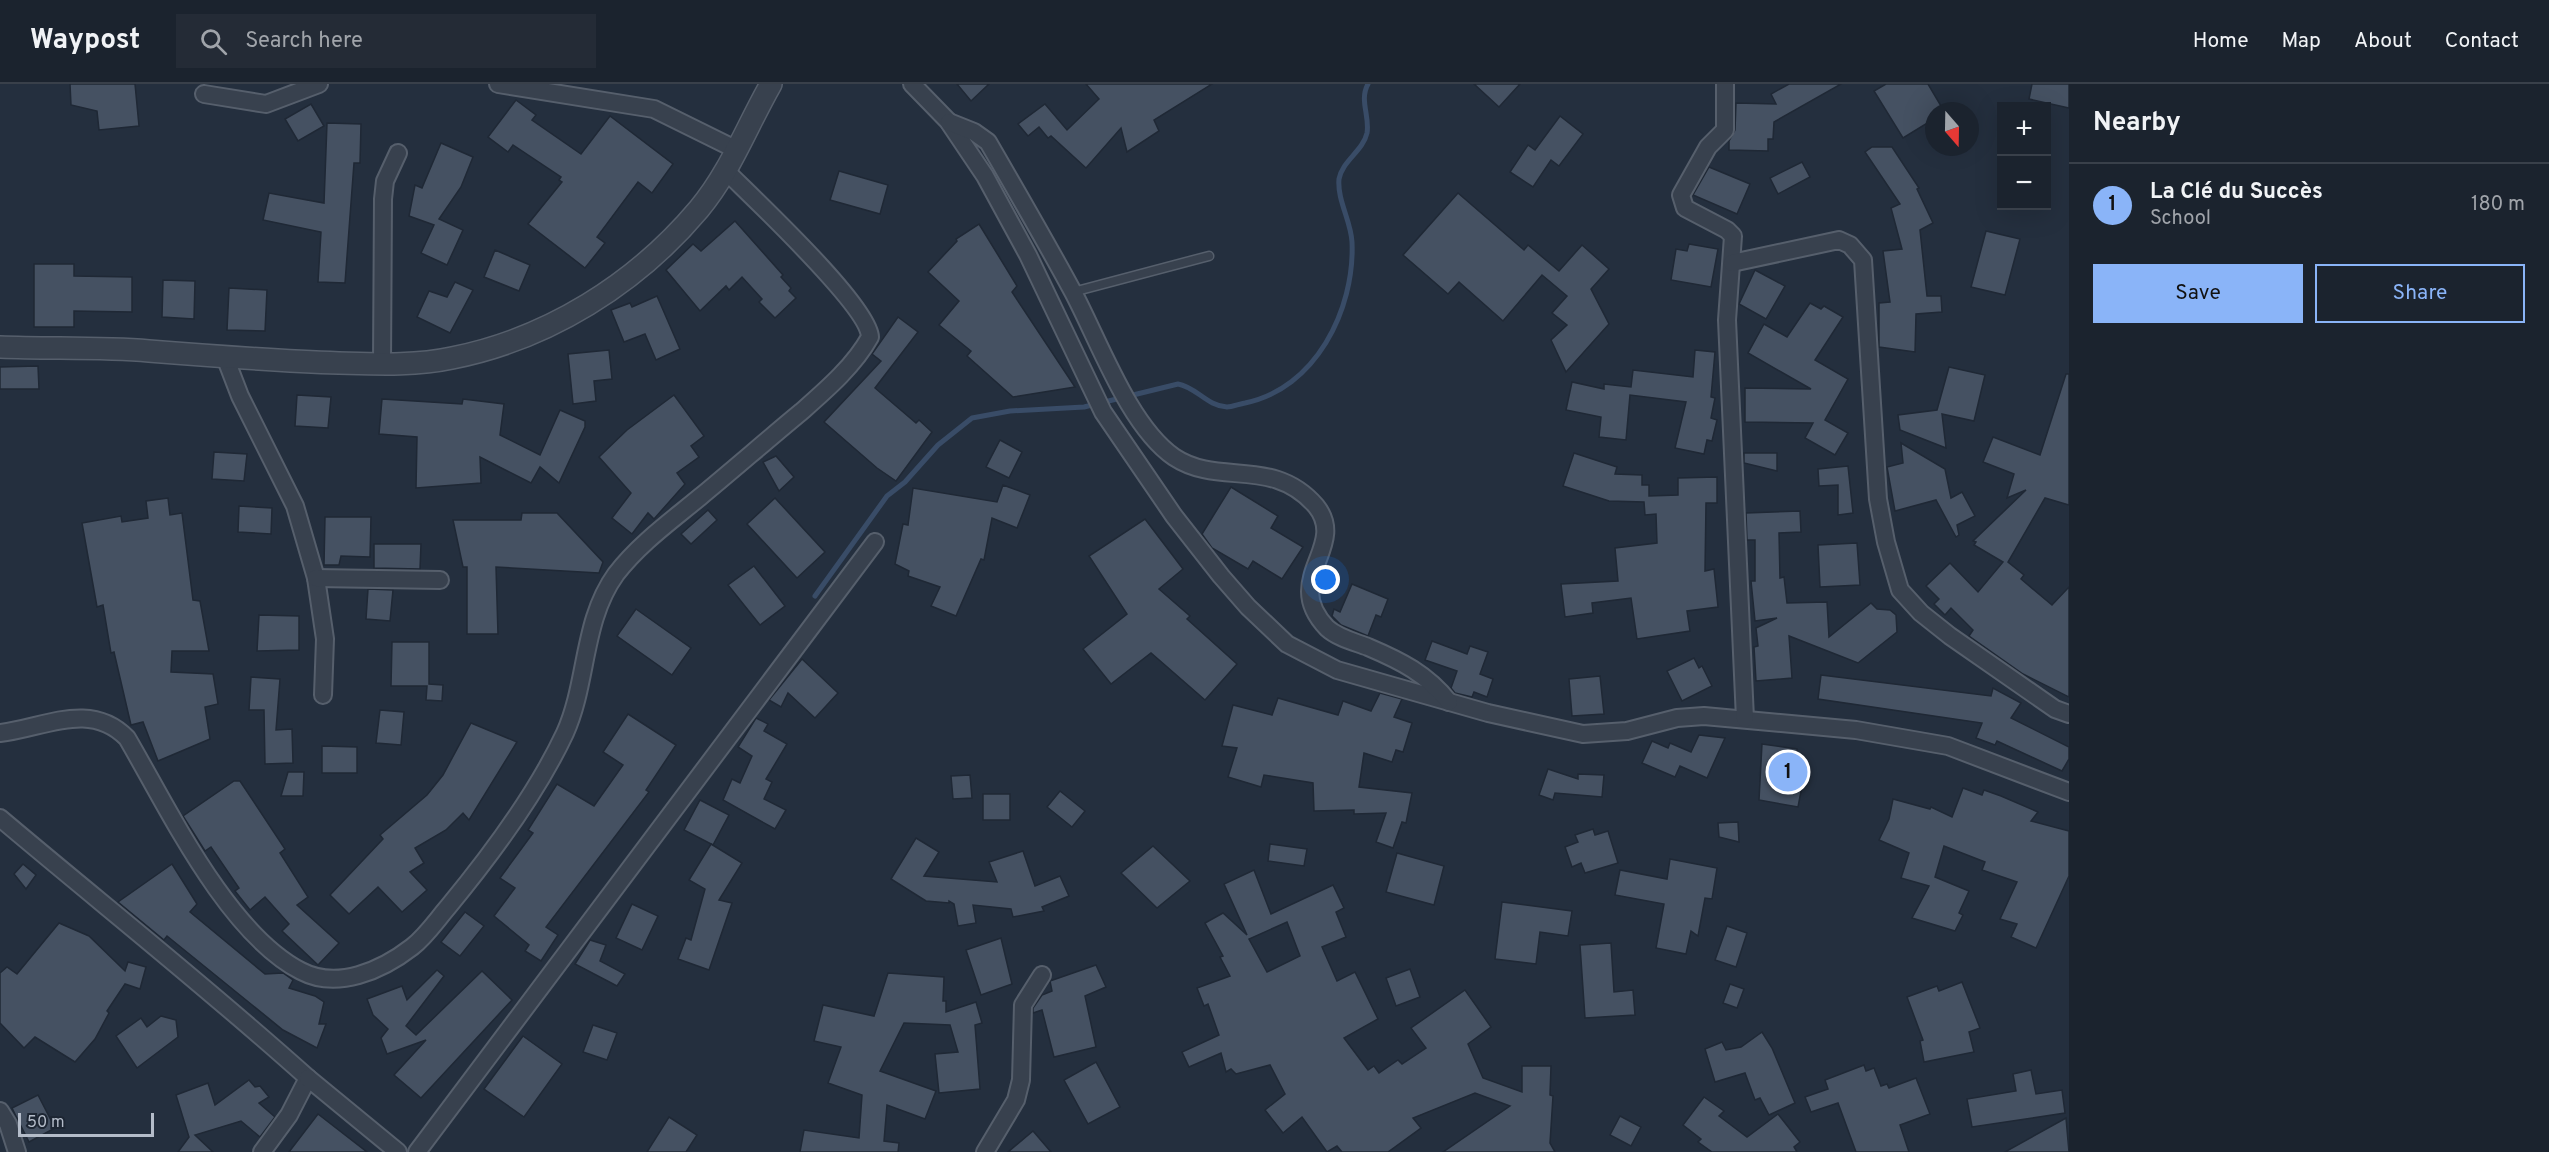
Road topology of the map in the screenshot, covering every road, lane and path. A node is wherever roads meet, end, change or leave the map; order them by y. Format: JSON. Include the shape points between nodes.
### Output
{"nodes":[{"id":1,"x":319,"y":84,"type":"edge"},
{"id":2,"x":498,"y":84,"type":"edge"},
{"id":3,"x":771,"y":84,"type":"edge"},
{"id":4,"x":912,"y":84,"type":"edge"},
{"id":5,"x":1725,"y":84,"type":"edge"},
{"id":6,"x":204,"y":94,"type":"dead end"},
{"id":7,"x":948,"y":122,"type":"junction"},
{"id":8,"x":737,"y":150,"type":"junction"},
{"id":9,"x":398,"y":153,"type":"dead end"},
{"id":10,"x":726,"y":171,"type":"junction"},
{"id":11,"x":1209,"y":256,"type":"dead end"},
{"id":12,"x":1732,"y":263,"type":"junction"},
{"id":13,"x":1073,"y":292,"type":"junction"},
{"id":14,"x":0,"y":347,"type":"edge"},
{"id":15,"x":225,"y":357,"type":"junction"},
{"id":16,"x":382,"y":364,"type":"junction"},
{"id":17,"x":875,"y":542,"type":"dead end"},
{"id":18,"x":316,"y":578,"type":"junction"},
{"id":19,"x":440,"y":580,"type":"dead end"},
{"id":20,"x":324,"y":695,"type":"dead end"},
{"id":21,"x":1449,"y":702,"type":"junction"},
{"id":22,"x":2069,"y":714,"type":"edge"},
{"id":23,"x":1745,"y":719,"type":"junction"},
{"id":24,"x":0,"y":733,"type":"edge"},
{"id":25,"x":2069,"y":792,"type":"edge"},
{"id":26,"x":0,"y":818,"type":"edge"},
{"id":27,"x":1042,"y":975,"type":"dead end"},
{"id":28,"x":308,"y":1078,"type":"junction"},
{"id":29,"x":0,"y":1111,"type":"edge"},
{"id":30,"x":17,"y":1152,"type":"edge"},
{"id":31,"x":262,"y":1152,"type":"edge"},
{"id":32,"x":398,"y":1152,"type":"edge"},
{"id":33,"x":417,"y":1152,"type":"edge"},
{"id":34,"x":985,"y":1152,"type":"edge"}],
"edges":[{"from":1,"to":6,"type":"street","via":[[266,104]]},
{"from":2,"to":8,"type":"street","via":[[654,109]]},
{"from":3,"to":8,"type":"street"},
{"from":4,"to":7,"type":"street"},
{"from":5,"to":12,"type":"street","via":[[1725,130],[1708,147],[1681,195],[1685,208],[1733,236]]},
{"from":7,"to":13,"type":"street","via":[[988,142]]},
{"from":7,"to":21,"type":"street","via":[[985,176],[1103,411],[1174,516],[1221,576],[1271,630],[1311,658],[1337,670]]},
{"from":8,"to":10,"type":"street"},
{"from":9,"to":16,"type":"street","via":[[385,181],[383,199]]},
{"from":10,"to":16,"type":"street","via":[[678,234],[644,266],[578,311],[490,348],[452,358]]},
{"from":10,"to":24,"type":"street","via":[[844,293],[867,323],[870,337],[827,389],[657,533],[615,576],[589,634],[575,702],[560,742],[536,786],[451,903],[411,947],[384,965],[349,978],[330,980],[300,971],[246,927],[197,858],[127,738],[115,725],[80,716]]},
{"from":11,"to":13,"type":"lane"},
{"from":12,"to":22,"type":"street","via":[[1839,240],[1850,245],[1863,260],[1878,499],[1900,590],[1950,636],[2055,709]]},
{"from":12,"to":23,"type":"street","via":[[1728,332]]},
{"from":13,"to":21,"type":"street","via":[[1127,400],[1157,442],[1174,457],[1196,468],[1275,478],[1302,492],[1318,508],[1325,532],[1309,597],[1322,620],[1340,637],[1419,671]]},
{"from":14,"to":15,"type":"street","via":[[145,350]]},
{"from":15,"to":16,"type":"street"},
{"from":15,"to":18,"type":"street","via":[[240,396],[295,506]]},
{"from":17,"to":33,"type":"street"},
{"from":18,"to":19,"type":"street"},
{"from":18,"to":20,"type":"street","via":[[325,639]]},
{"from":21,"to":23,"type":"street","via":[[1583,734],[1627,731],[1677,718]]},
{"from":23,"to":25,"type":"street","via":[[1856,730],[1948,746]]},
{"from":26,"to":28,"type":"street","via":[[215,994]]},
{"from":27,"to":34,"type":"street","via":[[1023,1005],[1021,1080],[1016,1100]]},
{"from":28,"to":31,"type":"street","via":[[289,1115]]},
{"from":28,"to":32,"type":"street"},
{"from":29,"to":30,"type":"street"}]}
